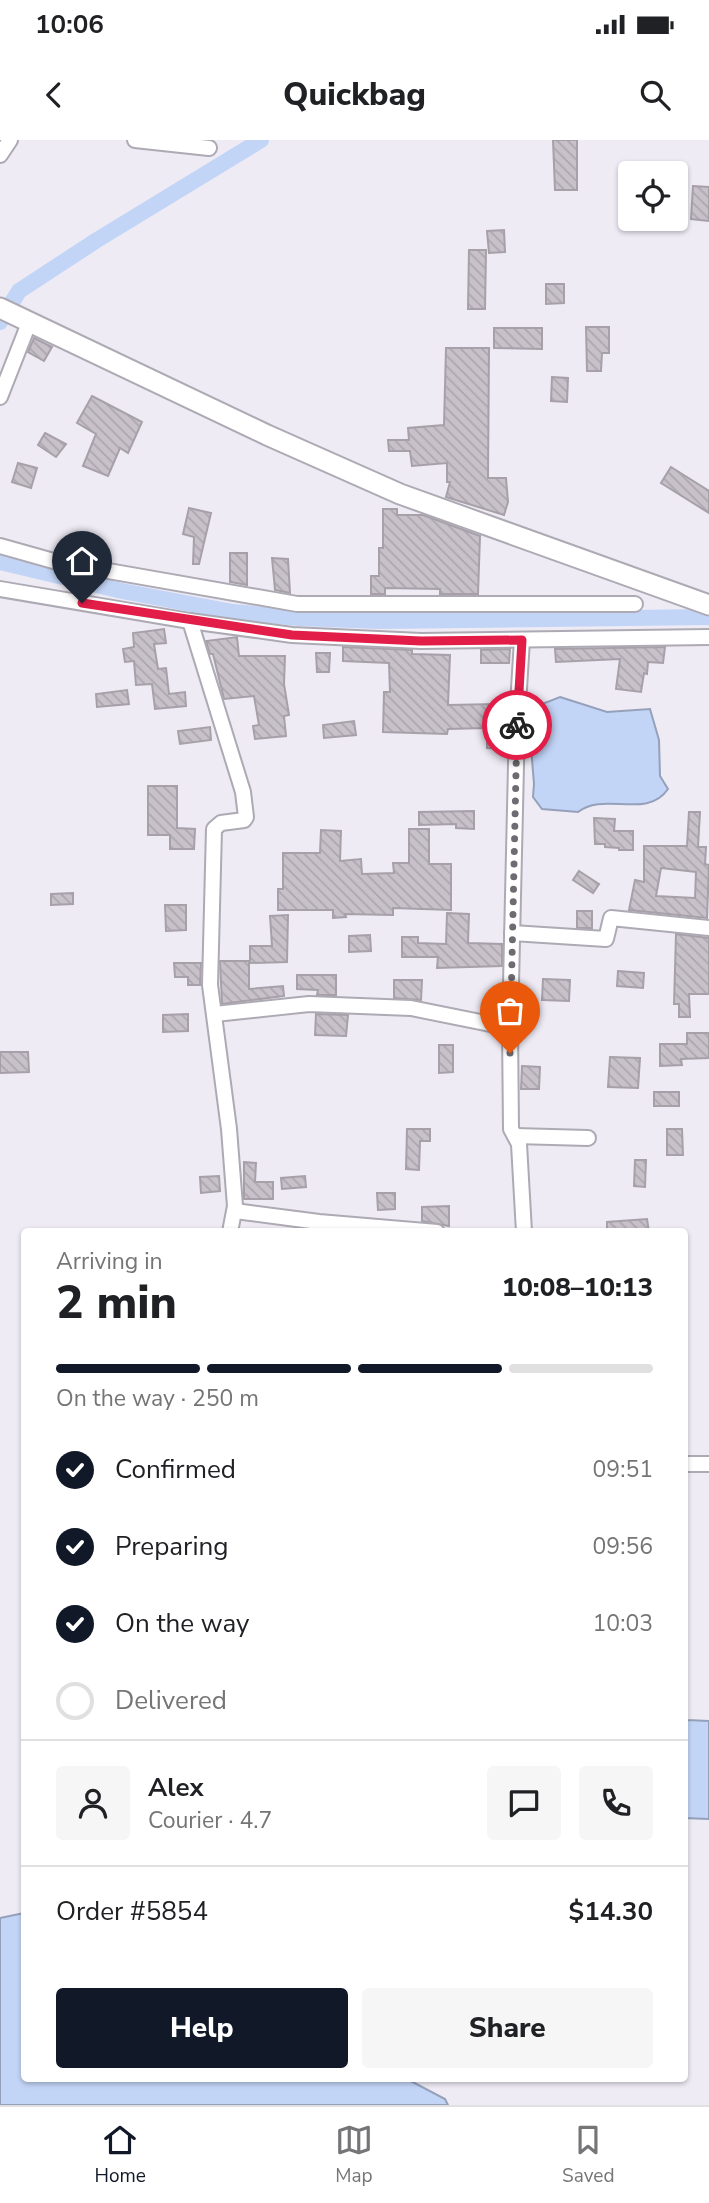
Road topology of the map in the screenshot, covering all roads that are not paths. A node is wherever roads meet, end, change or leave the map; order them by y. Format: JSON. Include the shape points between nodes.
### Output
{"nodes":[{"id":1,"x":10,"y":140,"type":"edge"},
{"id":2,"x":135,"y":140,"type":"edge"},
{"id":3,"x":209,"y":148,"type":"dead end"},
{"id":4,"x":0,"y":155,"type":"edge"},
{"id":5,"x":0,"y":308,"type":"edge"},
{"id":6,"x":24,"y":321,"type":"junction"},
{"id":7,"x":0,"y":397,"type":"edge"},
{"id":8,"x":0,"y":546,"type":"edge"},
{"id":9,"x":0,"y":589,"type":"edge"},
{"id":10,"x":635,"y":604,"type":"dead end"},
{"id":11,"x":709,"y":605,"type":"edge"},
{"id":12,"x":190,"y":621,"type":"junction"},
{"id":13,"x":709,"y":637,"type":"edge"},
{"id":14,"x":522,"y":640,"type":"junction"},
{"id":15,"x":709,"y":928,"type":"edge"},
{"id":16,"x":512,"y":933,"type":"junction"},
{"id":17,"x":215,"y":1014,"type":"junction"},
{"id":18,"x":510,"y":1028,"type":"junction"},
{"id":19,"x":515,"y":1136,"type":"junction"},
{"id":20,"x":588,"y":1138,"type":"dead end"},
{"id":21,"x":235,"y":1212,"type":"junction"},
{"id":22,"x":231,"y":1228,"type":"edge"},
{"id":23,"x":390,"y":1228,"type":"edge"},
{"id":24,"x":524,"y":1228,"type":"edge"},
{"id":25,"x":688,"y":1464,"type":"edge"},
{"id":26,"x":709,"y":1464,"type":"edge"}],
"edges":[{"from":1,"to":4,"type":"street"},
{"from":2,"to":3,"type":"street"},
{"from":5,"to":6,"type":"street"},
{"from":6,"to":7,"type":"street"},
{"from":6,"to":11,"type":"street","via":[[400,494]]},
{"from":8,"to":10,"type":"street","via":[[58,562],[297,604]]},
{"from":9,"to":12,"type":"street"},
{"from":12,"to":14,"type":"street","via":[[292,635]]},
{"from":12,"to":17,"type":"street","via":[[243,792],[246,817],[214,828],[210,985]]},
{"from":13,"to":14,"type":"street"},
{"from":14,"to":16,"type":"street"},
{"from":15,"to":16,"type":"street","via":[[611,918],[606,939]]},
{"from":16,"to":18,"type":"street"},
{"from":17,"to":18,"type":"street","via":[[309,1004],[411,1008]]},
{"from":17,"to":21,"type":"street"},
{"from":18,"to":19,"type":"street","via":[[511,1129]]},
{"from":19,"to":20,"type":"street"},
{"from":19,"to":24,"type":"street"},
{"from":21,"to":22,"type":"street"},
{"from":21,"to":23,"type":"street"},
{"from":25,"to":26,"type":"street"}]}
